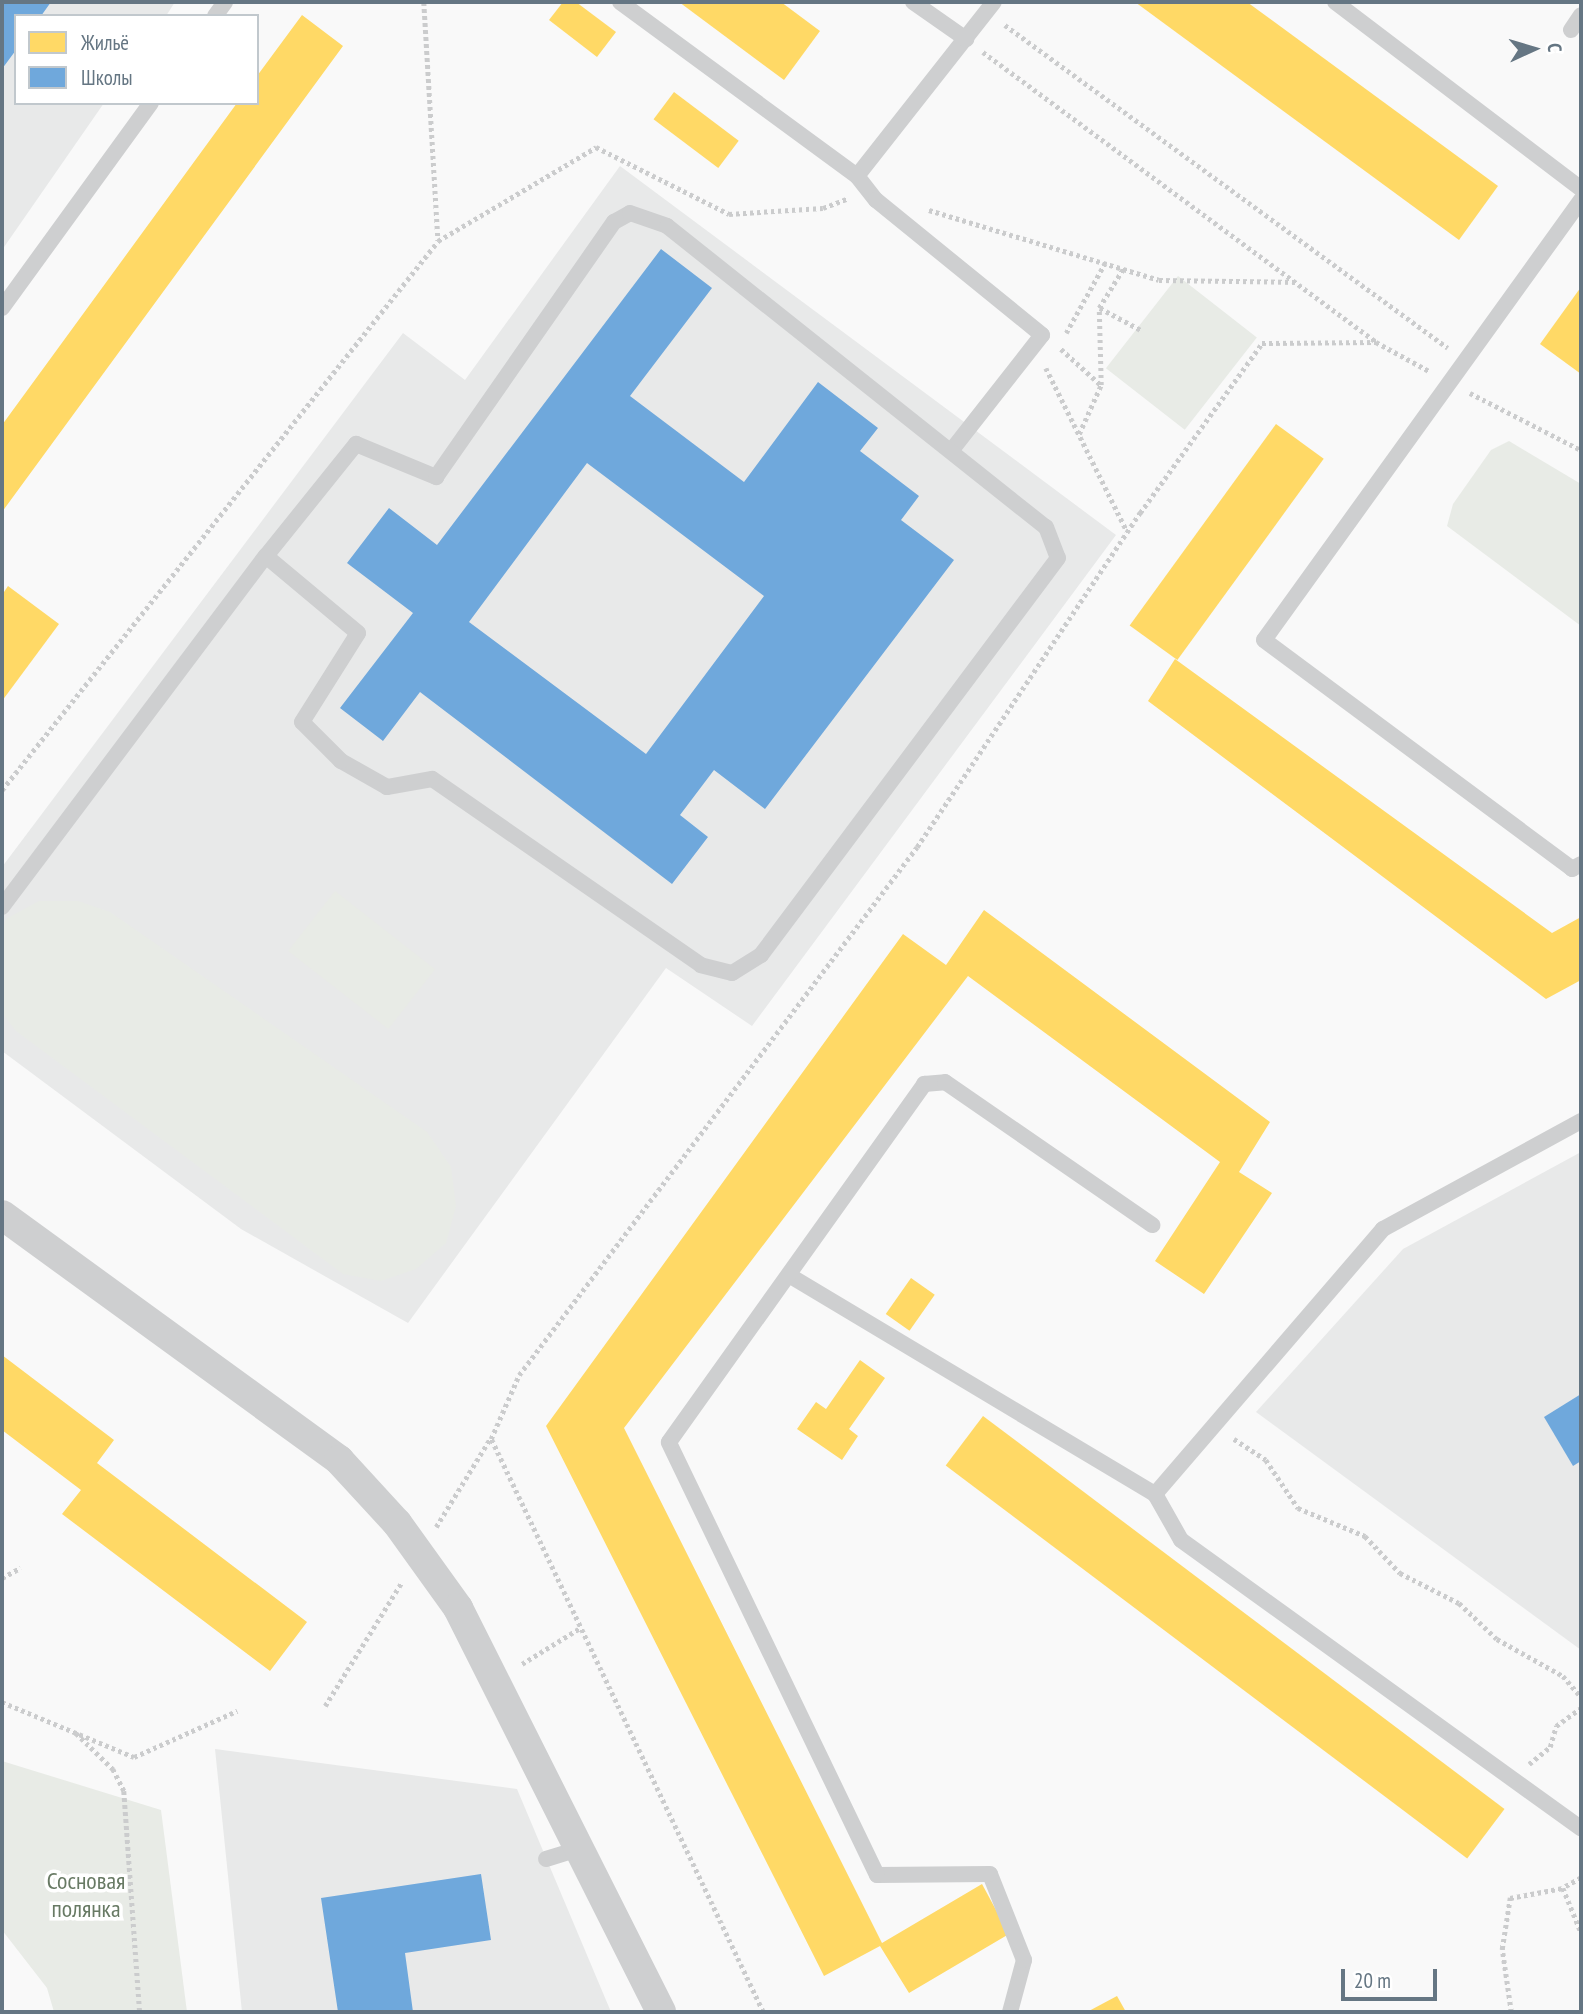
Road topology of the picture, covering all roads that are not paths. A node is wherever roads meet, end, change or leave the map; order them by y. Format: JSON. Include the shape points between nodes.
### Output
{"nodes":[{"id":1,"x":620,"y":2,"type":"edge"},
{"id":2,"x":913,"y":2,"type":"edge"},
{"id":3,"x":1335,"y":2,"type":"edge"},
{"id":4,"x":1000,"y":6,"type":"edge"},
{"id":5,"x":1581,"y":15,"type":"edge"},
{"id":6,"x":1571,"y":30,"type":"dead end"},
{"id":7,"x":972,"y":44,"type":"junction"},
{"id":8,"x":150,"y":105,"type":"edge"},
{"id":9,"x":857,"y":176,"type":"junction"},
{"id":10,"x":1581,"y":189,"type":"edge"},
{"id":11,"x":1581,"y":200,"type":"edge"},
{"id":12,"x":2,"y":308,"type":"edge"},
{"id":13,"x":951,"y":451,"type":"junction"},
{"id":14,"x":266,"y":556,"type":"junction"},
{"id":15,"x":1581,"y":864,"type":"edge"},
{"id":16,"x":2,"y":906,"type":"edge"},
{"id":17,"x":1581,"y":1121,"type":"edge"},
{"id":18,"x":2,"y":1215,"type":"edge"},
{"id":19,"x":1152,"y":1225,"type":"dead end"},
{"id":20,"x":792,"y":1277,"type":"junction"},
{"id":21,"x":1155,"y":1494,"type":"junction"},
{"id":22,"x":1581,"y":1828,"type":"edge"},
{"id":23,"x":576,"y":1850,"type":"junction"},
{"id":24,"x":546,"y":1859,"type":"dead end"},
{"id":25,"x":662,"y":2012,"type":"edge"},
{"id":26,"x":1010,"y":2012,"type":"edge"}],
"edges":[{"from":1,"to":9,"type":"lane"},
{"from":2,"to":7,"type":"lane"},
{"from":3,"to":10,"type":"lane"},
{"from":4,"to":7,"type":"lane"},
{"from":5,"to":6,"type":"lane"},
{"from":7,"to":9,"type":"lane"},
{"from":8,"to":12,"type":"lane"},
{"from":9,"to":13,"type":"lane","via":[[869,192],[1042,335]]},
{"from":11,"to":15,"type":"lane","via":[[1264,640],[1572,869]]},
{"from":13,"to":14,"type":"lane","via":[[667,226],[630,213],[614,222],[436,477],[356,444]]},
{"from":13,"to":14,"type":"lane","via":[[1055,537],[1053,571],[742,973],[701,965],[432,779],[387,787],[341,761],[302,722],[358,633]]},
{"from":14,"to":16,"type":"lane"},
{"from":17,"to":21,"type":"lane","via":[[1383,1229]]},
{"from":18,"to":23,"type":"street","via":[[339,1460],[397,1523],[458,1608]]},
{"from":19,"to":20,"type":"lane","via":[[945,1082],[925,1084]]},
{"from":20,"to":21,"type":"lane"},
{"from":20,"to":26,"type":"lane","via":[[669,1442],[877,1875],[990,1874],[1024,1960]]},
{"from":21,"to":22,"type":"lane","via":[[1181,1540]]},
{"from":23,"to":24,"type":"lane"},
{"from":23,"to":25,"type":"street"}]}
